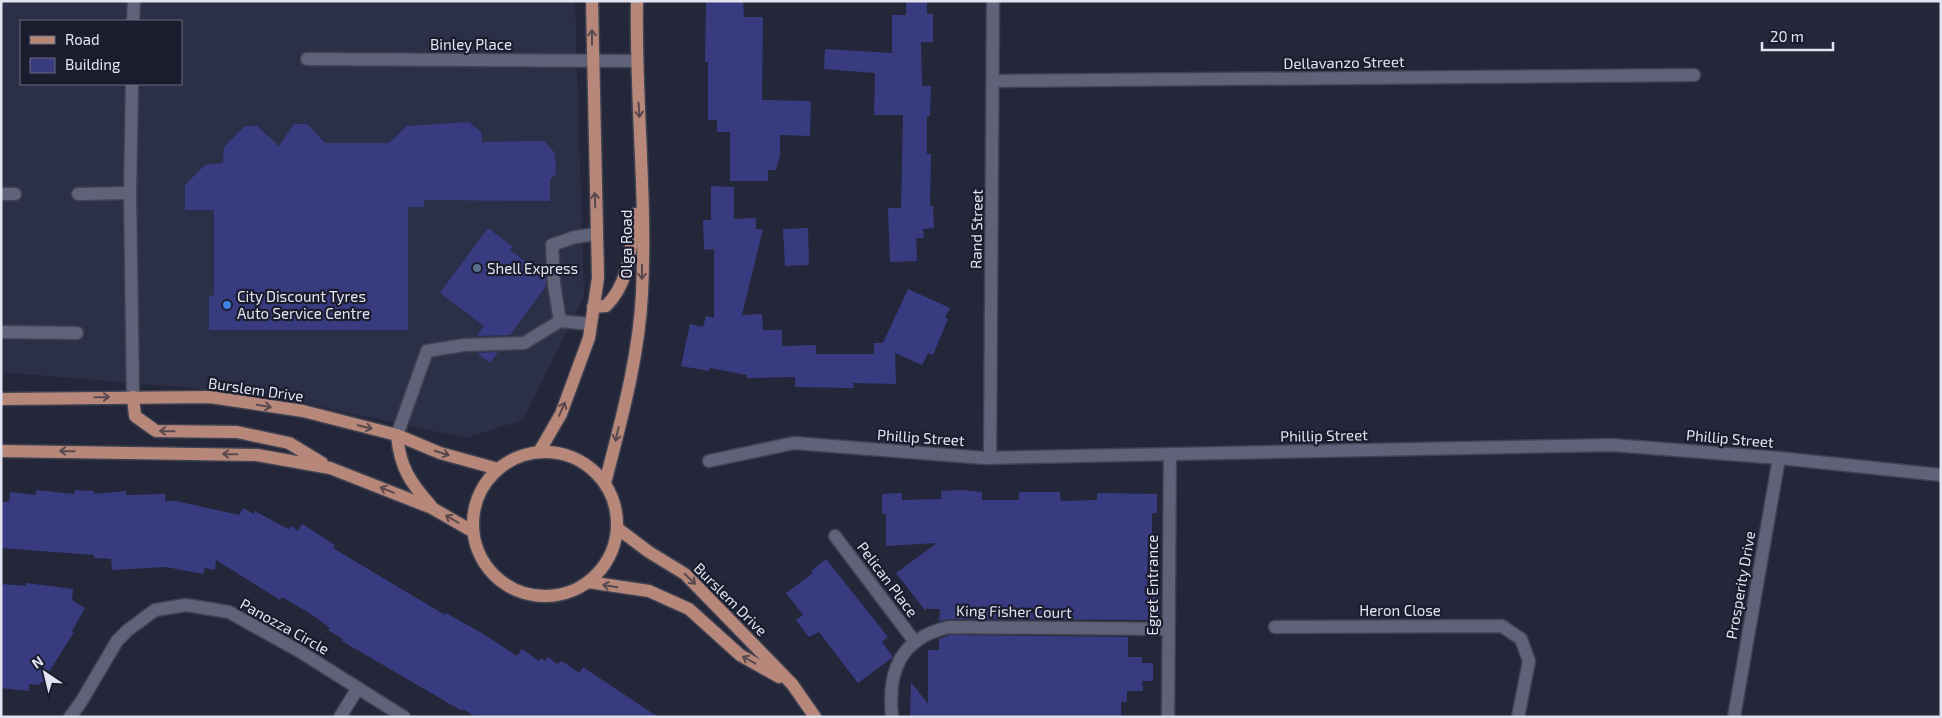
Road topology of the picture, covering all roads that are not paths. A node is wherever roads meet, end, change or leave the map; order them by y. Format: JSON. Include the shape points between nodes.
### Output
{"nodes":[{"id":1,"x":134,"y":1,"type":"edge"},
{"id":2,"x":592,"y":1,"type":"edge"},
{"id":3,"x":637,"y":1,"type":"edge"},
{"id":4,"x":993,"y":1,"type":"edge"},
{"id":5,"x":133,"y":20,"type":"edge"},
{"id":6,"x":307,"y":59,"type":"dead end"},
{"id":7,"x":592,"y":61,"type":"junction"},
{"id":8,"x":636,"y":61,"type":"junction"},
{"id":9,"x":1694,"y":75,"type":"dead end"},
{"id":10,"x":993,"y":81,"type":"junction"},
{"id":11,"x":132,"y":85,"type":"edge"},
{"id":12,"x":642,"y":157,"type":"junction"},
{"id":13,"x":130,"y":192,"type":"junction"},
{"id":14,"x":1,"y":194,"type":"edge"},
{"id":15,"x":15,"y":194,"type":"dead end"},
{"id":16,"x":78,"y":194,"type":"dead end"},
{"id":17,"x":596,"y":234,"type":"junction"},
{"id":18,"x":593,"y":307,"type":"junction"},
{"id":19,"x":560,"y":321,"type":"junction"},
{"id":20,"x":590,"y":324,"type":"junction"},
{"id":21,"x":1,"y":332,"type":"edge"},
{"id":22,"x":77,"y":333,"type":"dead end"},
{"id":23,"x":133,"y":397,"type":"junction"},
{"id":24,"x":1,"y":400,"type":"edge"},
{"id":25,"x":397,"y":435,"type":"junction"},
{"id":26,"x":1,"y":451,"type":"edge"},
{"id":27,"x":539,"y":452,"type":"junction"},
{"id":28,"x":1170,"y":454,"type":"junction"},
{"id":29,"x":990,"y":458,"type":"junction"},
{"id":30,"x":1779,"y":458,"type":"junction"},
{"id":31,"x":709,"y":461,"type":"dead end"},
{"id":32,"x":330,"y":468,"type":"junction"},
{"id":33,"x":498,"y":469,"type":"junction"},
{"id":34,"x":1941,"y":475,"type":"edge"},
{"id":35,"x":605,"y":483,"type":"junction"},
{"id":36,"x":432,"y":508,"type":"junction"},
{"id":37,"x":617,"y":528,"type":"junction"},
{"id":38,"x":472,"y":531,"type":"junction"},
{"id":39,"x":836,"y":536,"type":"dead end"},
{"id":40,"x":588,"y":582,"type":"junction"},
{"id":41,"x":1275,"y":627,"type":"dead end"},
{"id":42,"x":1168,"y":629,"type":"junction"},
{"id":43,"x":914,"y":642,"type":"junction"},
{"id":44,"x":792,"y":684,"type":"junction"},
{"id":45,"x":358,"y":688,"type":"junction"},
{"id":46,"x":70,"y":717,"type":"edge"},
{"id":47,"x":340,"y":717,"type":"edge"},
{"id":48,"x":404,"y":717,"type":"edge"},
{"id":49,"x":815,"y":717,"type":"edge"},
{"id":50,"x":892,"y":717,"type":"edge"},
{"id":51,"x":1168,"y":717,"type":"edge"},
{"id":52,"x":1518,"y":717,"type":"edge"},
{"id":53,"x":1734,"y":717,"type":"edge"}],
"edges":[{"from":1,"to":5,"type":"street"},
{"from":7,"to":2,"type":"main road","name":"Olga Road","one_way":true},
{"from":3,"to":8,"type":"main road","name":"Olga Road"},
{"from":4,"to":10,"type":"street","name":"Rand Street"},
{"from":6,"to":7,"type":"street","name":"Binley Place"},
{"from":7,"to":8,"type":"street","name":"Binley Place"},
{"from":17,"to":7,"type":"main road","name":"Olga Road","one_way":true},
{"from":8,"to":12,"type":"main road","name":"Olga Road","one_way":true},
{"from":9,"to":10,"type":"street","name":"Dellavanzo Street"},
{"from":10,"to":29,"type":"street","name":"Rand Street"},
{"from":11,"to":13,"type":"street"},
{"from":12,"to":18,"type":"main road","via":[[623,283],[606,306]]},
{"from":12,"to":35,"type":"main road","name":"Olga Road","one_way":true,"via":[[642,294],[637,341]]},
{"from":13,"to":16,"type":"street"},
{"from":13,"to":23,"type":"street"},
{"from":14,"to":15,"type":"street"},
{"from":17,"to":18,"type":"main road","name":"Olga Road","via":[[598,278]]},
{"from":17,"to":19,"type":"street","via":[[552,245]]},
{"from":18,"to":20,"type":"main road","name":"Olga Road"},
{"from":19,"to":20,"type":"street"},
{"from":19,"to":25,"type":"street","via":[[524,343],[464,345],[427,351]]},
{"from":27,"to":20,"type":"main road","name":"Olga Road","one_way":true,"via":[[561,414]]},
{"from":21,"to":22,"type":"street"},
{"from":24,"to":23,"type":"main road","name":"Burslem Drive","one_way":true},
{"from":23,"to":25,"type":"main road","name":"Burslem Drive","one_way":true,"via":[[210,397],[303,411]]},
{"from":32,"to":23,"type":"main road","one_way":true,"via":[[289,443],[272,439],[237,432],[156,431],[135,416]]},
{"from":25,"to":33,"type":"main road","name":"Burslem Drive","one_way":true,"via":[[440,453]]},
{"from":25,"to":36,"type":"main road","via":[[399,456],[409,481]]},
{"from":32,"to":26,"type":"main road","one_way":true,"via":[[258,455]]},
{"from":27,"to":33,"type":"main road","via":[[517,457]]},
{"from":27,"to":35,"type":"main road","via":[[558,453],[576,459]]},
{"from":28,"to":29,"type":"street","name":"Phillip Street"},
{"from":28,"to":30,"type":"street","name":"Phillip Street","via":[[1612,445]]},
{"from":28,"to":42,"type":"street","name":"Egret Entrance"},
{"from":29,"to":31,"type":"street","name":"Phillip Street","via":[[794,443]]},
{"from":30,"to":34,"type":"street","name":"Phillip Street"},
{"from":30,"to":53,"type":"street","name":"Prosperity Drive"},
{"from":36,"to":32,"type":"main road","one_way":true},
{"from":33,"to":38,"type":"main road","via":[[482,486],[474,508]]},
{"from":35,"to":37,"type":"main road","via":[[616,512]]},
{"from":38,"to":36,"type":"main road","one_way":true},
{"from":37,"to":40,"type":"main road","via":[[613,548],[603,567]]},
{"from":37,"to":44,"type":"main road","name":"Burslem Drive","one_way":true,"via":[[686,574]]},
{"from":38,"to":40,"type":"main road","via":[[477,552],[488,571],[505,586],[518,592],[547,597],[569,593]]},
{"from":39,"to":43,"type":"street","name":"Pelican Place"},
{"from":44,"to":40,"type":"main road","name":"Burslem Drive","one_way":true,"via":[[740,655],[689,609],[649,592]]},
{"from":41,"to":52,"type":"street","name":"Heron Close","via":[[1502,626],[1521,639],[1528,662]]},
{"from":42,"to":43,"type":"street","name":"King Fisher Court","via":[[949,627],[930,631]]},
{"from":42,"to":51,"type":"street","name":"Egret Entrance"},
{"from":43,"to":50,"type":"street","name":"King Fisher Court","via":[[896,667],[890,694]]},
{"from":44,"to":49,"type":"main road","name":"Burslem Drive"},
{"from":45,"to":46,"type":"street","name":"Panozza Circle","via":[[229,612],[186,605],[155,610],[128,630]]},
{"from":45,"to":47,"type":"street"},
{"from":45,"to":48,"type":"street","name":"Panozza Circle"}]}
